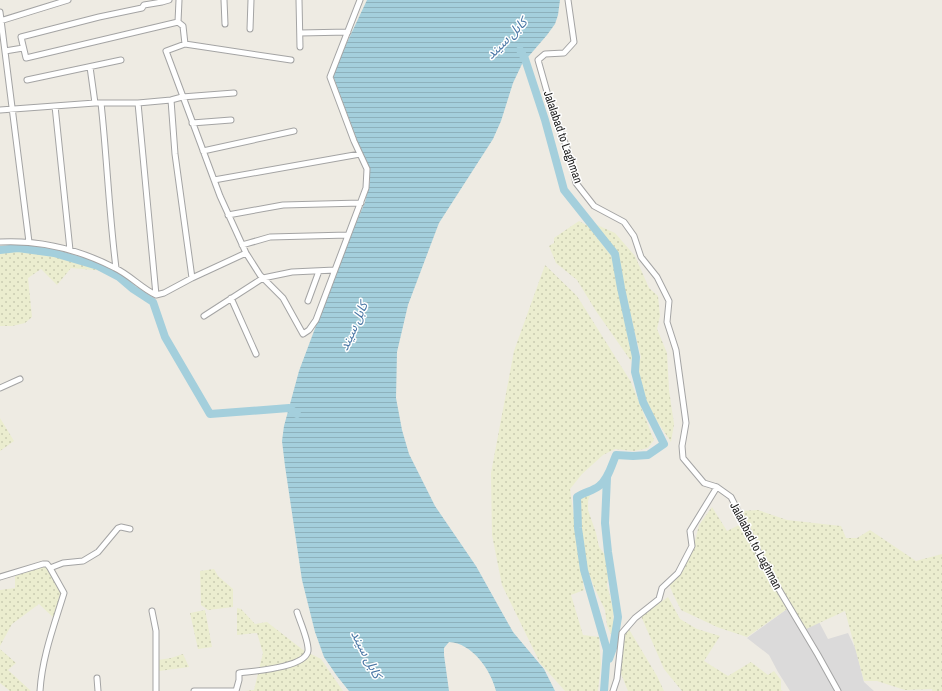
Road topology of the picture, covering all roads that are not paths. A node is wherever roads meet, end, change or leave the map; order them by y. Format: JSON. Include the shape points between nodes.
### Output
{"nodes":[{"id":1,"x":48,"y":0,"type":"edge"},
{"id":2,"x":68,"y":0,"type":"edge"},
{"id":3,"x":169,"y":0,"type":"edge"},
{"id":4,"x":178,"y":0,"type":"edge"},
{"id":5,"x":224,"y":0,"type":"edge"},
{"id":6,"x":251,"y":0,"type":"edge"},
{"id":7,"x":299,"y":0,"type":"edge"},
{"id":8,"x":360,"y":0,"type":"edge"},
{"id":9,"x":568,"y":0,"type":"edge"},
{"id":10,"x":161,"y":1,"type":"edge"},
{"id":11,"x":48,"y":6,"type":"junction"},
{"id":12,"x":0,"y":12,"type":"edge"},
{"id":13,"x":1,"y":21,"type":"edge"},
{"id":14,"x":178,"y":22,"type":"junction"},
{"id":15,"x":225,"y":24,"type":"dead end"},
{"id":16,"x":250,"y":29,"type":"dead end"},
{"id":17,"x":348,"y":32,"type":"junction"},
{"id":18,"x":300,"y":33,"type":"junction"},
{"id":19,"x":185,"y":44,"type":"junction"},
{"id":20,"x":300,"y":47,"type":"dead end"},
{"id":21,"x":23,"y":48,"type":"junction"},
{"id":22,"x":5,"y":51,"type":"junction"},
{"id":23,"x":121,"y":60,"type":"dead end"},
{"id":24,"x":292,"y":60,"type":"dead end"},
{"id":25,"x":90,"y":67,"type":"junction"},
{"id":26,"x":27,"y":80,"type":"dead end"},
{"id":27,"x":234,"y":94,"type":"dead end"},
{"id":28,"x":182,"y":97,"type":"junction"},
{"id":29,"x":172,"y":100,"type":"junction"},
{"id":30,"x":98,"y":103,"type":"junction"},
{"id":31,"x":138,"y":103,"type":"junction"},
{"id":32,"x":55,"y":106,"type":"junction"},
{"id":33,"x":11,"y":109,"type":"junction"},
{"id":34,"x":0,"y":110,"type":"edge"},
{"id":35,"x":230,"y":120,"type":"dead end"},
{"id":36,"x":192,"y":123,"type":"junction"},
{"id":37,"x":294,"y":131,"type":"dead end"},
{"id":38,"x":203,"y":151,"type":"junction"},
{"id":39,"x":360,"y":154,"type":"junction"},
{"id":40,"x":214,"y":180,"type":"junction"},
{"id":41,"x":361,"y":203,"type":"junction"},
{"id":42,"x":228,"y":215,"type":"junction"},
{"id":43,"x":348,"y":235,"type":"junction"},
{"id":44,"x":0,"y":242,"type":"edge"},
{"id":45,"x":29,"y":242,"type":"junction"},
{"id":46,"x":242,"y":245,"type":"junction"},
{"id":47,"x":70,"y":250,"type":"junction"},
{"id":48,"x":246,"y":253,"type":"junction"},
{"id":49,"x":116,"y":268,"type":"junction"},
{"id":50,"x":335,"y":270,"type":"junction"},
{"id":51,"x":319,"y":271,"type":"junction"},
{"id":52,"x":192,"y":278,"type":"junction"},
{"id":53,"x":263,"y":278,"type":"junction"},
{"id":54,"x":156,"y":295,"type":"junction"},
{"id":55,"x":231,"y":298,"type":"junction"},
{"id":56,"x":308,"y":301,"type":"dead end"},
{"id":57,"x":204,"y":316,"type":"dead end"},
{"id":58,"x":256,"y":354,"type":"dead end"},
{"id":59,"x":20,"y":379,"type":"dead end"},
{"id":60,"x":0,"y":388,"type":"edge"},
{"id":61,"x":717,"y":488,"type":"junction"},
{"id":62,"x":130,"y":529,"type":"dead end"},
{"id":63,"x":50,"y":568,"type":"junction"},
{"id":64,"x":0,"y":577,"type":"edge"},
{"id":65,"x":152,"y":610,"type":"dead end"},
{"id":66,"x":296,"y":612,"type":"dead end"},
{"id":67,"x":97,"y":678,"type":"dead end"},
{"id":68,"x":40,"y":691,"type":"edge"},
{"id":69,"x":98,"y":691,"type":"edge"},
{"id":70,"x":156,"y":691,"type":"edge"},
{"id":71,"x":195,"y":691,"type":"edge"},
{"id":72,"x":612,"y":691,"type":"edge"},
{"id":73,"x":838,"y":691,"type":"edge"}],
"edges":[{"from":1,"to":11,"type":"street"},
{"from":2,"to":11,"type":"street"},
{"from":3,"to":10,"type":"street"},
{"from":4,"to":14,"type":"street"},
{"from":5,"to":15,"type":"street"},
{"from":6,"to":16,"type":"street"},
{"from":7,"to":18,"type":"street"},
{"from":8,"to":17,"type":"street"},
{"from":9,"to":61,"type":"street","name":"Jalalabad to Laghman","via":[[574,42],[564,53],[545,54],[538,60],[551,106],[567,148],[576,183],[594,206],[624,222],[634,236],[641,257],[657,277],[669,301],[667,322],[676,350],[686,423],[682,446],[683,458],[704,483]]},
{"from":10,"to":21,"type":"street","via":[[144,5],[142,8],[21,37]]},
{"from":11,"to":13,"type":"street"},
{"from":12,"to":13,"type":"street"},
{"from":13,"to":22,"type":"street"},
{"from":14,"to":19,"type":"street","via":[[183,26]]},
{"from":14,"to":21,"type":"street","via":[[26,58]]},
{"from":17,"to":18,"type":"street"},
{"from":17,"to":39,"type":"street","via":[[330,78]]},
{"from":18,"to":20,"type":"street"},
{"from":19,"to":24,"type":"street"},
{"from":19,"to":28,"type":"street","via":[[166,51]]},
{"from":21,"to":22,"type":"street"},
{"from":22,"to":33,"type":"street"},
{"from":23,"to":25,"type":"street"},
{"from":25,"to":26,"type":"street"},
{"from":25,"to":30,"type":"street"},
{"from":27,"to":28,"type":"street"},
{"from":28,"to":29,"type":"street"},
{"from":28,"to":36,"type":"street"},
{"from":29,"to":31,"type":"street"},
{"from":29,"to":52,"type":"street","via":[[175,154]]},
{"from":30,"to":31,"type":"street"},
{"from":30,"to":32,"type":"street"},
{"from":30,"to":49,"type":"street","via":[[108,164],[111,233]]},
{"from":31,"to":54,"type":"street"},
{"from":32,"to":33,"type":"street"},
{"from":32,"to":47,"type":"street"},
{"from":33,"to":34,"type":"street"},
{"from":33,"to":45,"type":"street"},
{"from":35,"to":36,"type":"street"},
{"from":36,"to":38,"type":"street"},
{"from":37,"to":38,"type":"street"},
{"from":38,"to":40,"type":"street"},
{"from":39,"to":40,"type":"street"},
{"from":39,"to":41,"type":"street","via":[[367,169],[366,188]]},
{"from":40,"to":42,"type":"street"},
{"from":41,"to":42,"type":"street","via":[[284,205]]},
{"from":41,"to":43,"type":"street"},
{"from":42,"to":46,"type":"street"},
{"from":43,"to":46,"type":"street","via":[[270,237]]},
{"from":43,"to":50,"type":"street"},
{"from":44,"to":45,"type":"street"},
{"from":45,"to":47,"type":"street"},
{"from":46,"to":48,"type":"street"},
{"from":47,"to":49,"type":"street"},
{"from":48,"to":52,"type":"street"},
{"from":48,"to":53,"type":"street"},
{"from":49,"to":54,"type":"street"},
{"from":50,"to":51,"type":"street"},
{"from":50,"to":53,"type":"street","via":[[316,320],[303,334],[283,298]]},
{"from":51,"to":53,"type":"street","via":[[292,272]]},
{"from":51,"to":56,"type":"street"},
{"from":52,"to":54,"type":"street"},
{"from":53,"to":55,"type":"street"},
{"from":55,"to":57,"type":"street"},
{"from":55,"to":58,"type":"street"},
{"from":59,"to":60,"type":"street"},
{"from":61,"to":72,"type":"street","via":[[690,531],[692,546],[678,572],[662,588],[659,599],[635,618],[622,633],[617,679]]},
{"from":61,"to":73,"type":"street","name":"Jalalabad to Laghman","via":[[731,498],[768,571]]},
{"from":62,"to":63,"type":"street","via":[[118,528],[98,552],[83,561]]},
{"from":63,"to":64,"type":"street","via":[[43,564]]},
{"from":63,"to":68,"type":"street","via":[[64,593],[46,651]]},
{"from":65,"to":70,"type":"street","via":[[156,631]]},
{"from":66,"to":71,"type":"street","via":[[308,645],[305,657],[278,667],[239,673],[236,690]]},
{"from":67,"to":69,"type":"street"}]}
